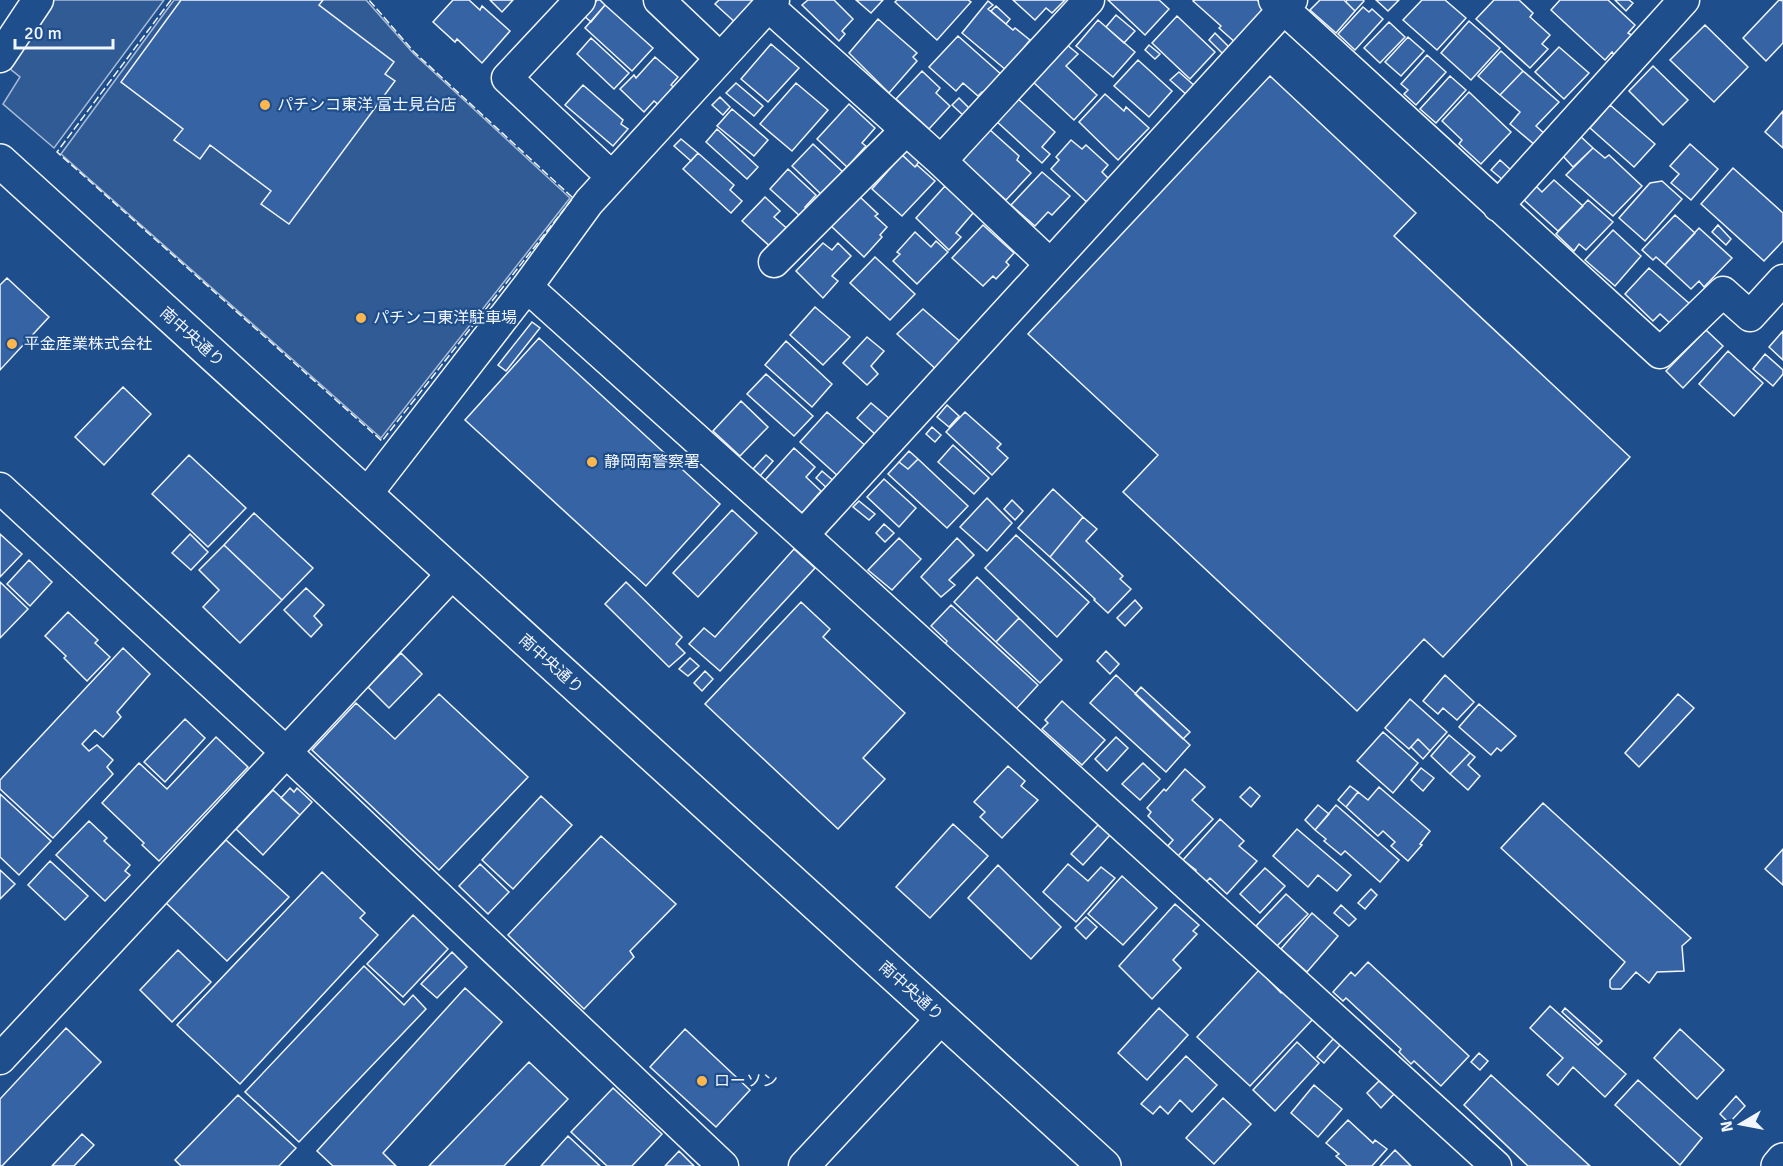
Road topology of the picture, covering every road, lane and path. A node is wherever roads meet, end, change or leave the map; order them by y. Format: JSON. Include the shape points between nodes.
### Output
{"nodes":[{"id":1,"x":38,"y":0,"type":"edge"},
{"id":2,"x":580,"y":0,"type":"edge"},
{"id":3,"x":659,"y":0,"type":"edge"},
{"id":4,"x":1089,"y":0,"type":"edge"},
{"id":5,"x":1684,"y":0,"type":"edge"},
{"id":6,"x":771,"y":3,"type":"edge"},
{"id":7,"x":1283,"y":3,"type":"edge"},
{"id":8,"x":0,"y":57,"type":"edge"},
{"id":9,"x":720,"y":58,"type":"junction"},
{"id":10,"x":906,"y":130,"type":"junction"},
{"id":11,"x":0,"y":161,"type":"edge"},
{"id":12,"x":941,"y":161,"type":"junction"},
{"id":13,"x":612,"y":177,"type":"junction"},
{"id":14,"x":1498,"y":206,"type":"junction"},
{"id":15,"x":774,"y":262,"type":"dead end"},
{"id":16,"x":1050,"y":264,"type":"junction"},
{"id":17,"x":1783,"y":280,"type":"edge"},
{"id":18,"x":527,"y":286,"type":"junction"},
{"id":19,"x":0,"y":488,"type":"edge"},
{"id":20,"x":366,"y":495,"type":"junction"},
{"id":21,"x":803,"y":535,"type":"junction"},
{"id":22,"x":452,"y":574,"type":"junction"},
{"id":23,"x":286,"y":752,"type":"junction"},
{"id":24,"x":941,"y":1019,"type":"junction"},
{"id":25,"x":0,"y":1059,"type":"edge"},
{"id":26,"x":1783,"y":1160,"type":"edge"},
{"id":27,"x":723,"y":1166,"type":"edge"},
{"id":28,"x":804,"y":1166,"type":"edge"},
{"id":29,"x":1104,"y":1166,"type":"edge"},
{"id":30,"x":1496,"y":1166,"type":"edge"},
{"id":31,"x":1778,"y":1166,"type":"edge"}],
"edges":[{"from":1,"to":8,"type":"street"},
{"from":2,"to":13,"type":"street","via":[[507,78]]},
{"from":3,"to":9,"type":"street"},
{"from":4,"to":12,"type":"street"},
{"from":5,"to":14,"type":"street"},
{"from":6,"to":9,"type":"street"},
{"from":6,"to":10,"type":"street"},
{"from":7,"to":14,"type":"street"},
{"from":7,"to":16,"type":"street"},
{"from":9,"to":13,"type":"street"},
{"from":10,"to":12,"type":"street"},
{"from":10,"to":15,"type":"street"},
{"from":11,"to":20,"type":"street","name":"南中央通り"},
{"from":12,"to":16,"type":"street"},
{"from":13,"to":18,"type":"street"},
{"from":14,"to":17,"type":"street","via":[[1660,353],[1723,292],[1750,316]]},
{"from":16,"to":21,"type":"street"},
{"from":18,"to":20,"type":"street"},
{"from":18,"to":21,"type":"street"},
{"from":19,"to":23,"type":"street"},
{"from":20,"to":22,"type":"street","name":"南中央通り"},
{"from":21,"to":30,"type":"street"},
{"from":22,"to":23,"type":"street"},
{"from":22,"to":24,"type":"street","name":"南中央通り"},
{"from":23,"to":25,"type":"street"},
{"from":23,"to":27,"type":"street"},
{"from":24,"to":28,"type":"street"},
{"from":24,"to":29,"type":"street","name":"南中央通り"},
{"from":26,"to":31,"type":"street"}]}
